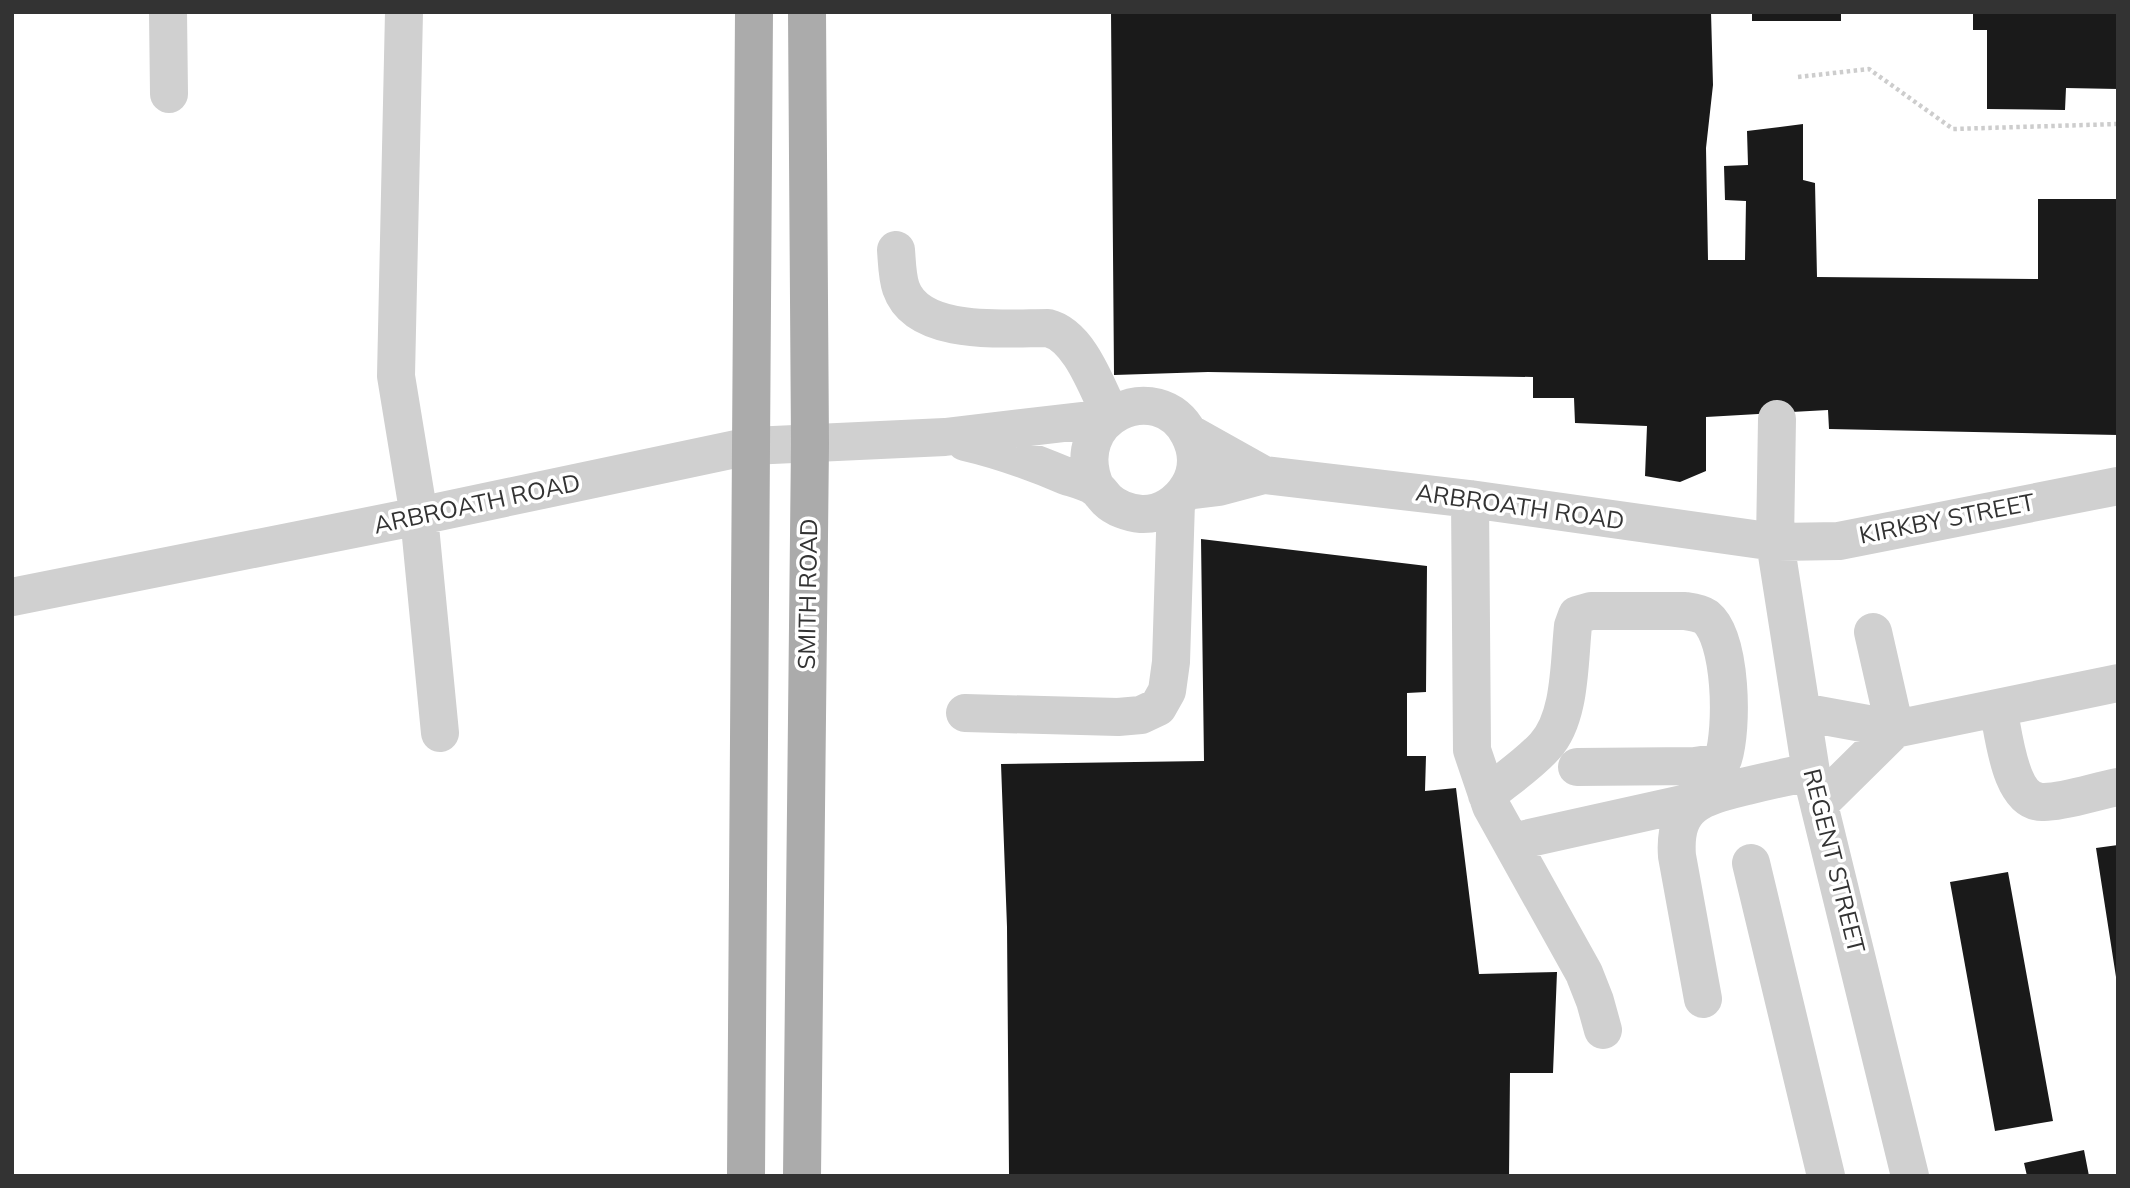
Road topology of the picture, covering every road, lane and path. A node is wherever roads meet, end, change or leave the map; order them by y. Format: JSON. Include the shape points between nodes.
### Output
{"nodes":[{"id":1,"x":168,"y":12,"type":"edge"},
{"id":2,"x":404,"y":12,"type":"edge"},
{"id":3,"x":754,"y":12,"type":"edge"},
{"id":4,"x":807,"y":12,"type":"edge"},
{"id":5,"x":1798,"y":77,"type":"dead end"},
{"id":6,"x":169,"y":94,"type":"dead end"},
{"id":7,"x":2118,"y":124,"type":"edge"},
{"id":8,"x":896,"y":250,"type":"dead end"},
{"id":9,"x":1109,"y":417,"type":"junction"},
{"id":10,"x":1777,"y":419,"type":"dead end"},
{"id":11,"x":1189,"y":433,"type":"junction"},
{"id":12,"x":945,"y":437,"type":"junction"},
{"id":13,"x":810,"y":443,"type":"junction"},
{"id":14,"x":750,"y":446,"type":"junction"},
{"id":15,"x":1264,"y":475,"type":"junction"},
{"id":16,"x":2118,"y":485,"type":"edge"},
{"id":17,"x":1096,"y":488,"type":"junction"},
{"id":18,"x":1181,"y":497,"type":"junction"},
{"id":19,"x":1469,"y":499,"type":"junction"},
{"id":20,"x":419,"y":516,"type":"junction"},
{"id":21,"x":1775,"y":542,"type":"junction"},
{"id":22,"x":12,"y":597,"type":"edge"},
{"id":23,"x":1873,"y":632,"type":"dead end"},
{"id":24,"x":2118,"y":683,"type":"edge"},
{"id":25,"x":1565,"y":704,"type":"junction"},
{"id":26,"x":1998,"y":708,"type":"junction"},
{"id":27,"x":1802,"y":712,"type":"junction"},
{"id":28,"x":965,"y":713,"type":"dead end"},
{"id":29,"x":1895,"y":729,"type":"junction"},
{"id":30,"x":440,"y":733,"type":"dead end"},
{"id":31,"x":1577,"y":767,"type":"junction"},
{"id":32,"x":2118,"y":786,"type":"edge"},
{"id":33,"x":1815,"y":788,"type":"junction"},
{"id":34,"x":1487,"y":795,"type":"junction"},
{"id":35,"x":1696,"y":801,"type":"junction"},
{"id":36,"x":1573,"y":828,"type":"junction"},
{"id":37,"x":1511,"y":842,"type":"junction"},
{"id":38,"x":1751,"y":863,"type":"dead end"},
{"id":39,"x":1703,"y":999,"type":"dead end"},
{"id":40,"x":1602,"y":1030,"type":"dead end"},
{"id":41,"x":746,"y":1176,"type":"edge"},
{"id":42,"x":802,"y":1176,"type":"edge"},
{"id":43,"x":1826,"y":1176,"type":"edge"},
{"id":44,"x":1910,"y":1176,"type":"edge"}],
"edges":[{"from":1,"to":6,"type":"street"},
{"from":2,"to":20,"type":"street","via":[[396,376]]},
{"from":3,"to":14,"type":"main road"},
{"from":4,"to":13,"type":"main road","name":"SMITH ROAD"},
{"from":5,"to":7,"type":"path","via":[[1869,69],[1952,129]]},
{"from":8,"to":9,"type":"street","via":[[901,289],[921,314],[955,325],[1060,331],[1074,345]]},
{"from":9,"to":11,"type":"street","via":[[1130,407],[1147,406],[1164,410]]},
{"from":9,"to":12,"type":"street","name":"ARBROATH ROAD"},
{"from":9,"to":17,"type":"street","via":[[1090,444],[1090,474]]},
{"from":10,"to":21,"type":"street","name":"REGENT STREET"},
{"from":11,"to":15,"type":"street","name":"ARBROATH ROAD"},
{"from":11,"to":18,"type":"street","via":[[1196,463]]},
{"from":12,"to":13,"type":"street","name":"ARBROATH ROAD"},
{"from":12,"to":17,"type":"street","name":"ARBROATH ROAD","via":[[991,448]]},
{"from":13,"to":14,"type":"street","name":"ARBROATH ROAD"},
{"from":13,"to":42,"type":"main road","name":"SMITH ROAD"},
{"from":14,"to":20,"type":"street","name":"ARBROATH ROAD"},
{"from":14,"to":41,"type":"main road"},
{"from":15,"to":18,"type":"street","name":"ARBROATH ROAD"},
{"from":15,"to":19,"type":"street","name":"ARBROATH ROAD"},
{"from":16,"to":21,"type":"street","name":"KIRKBY STREET","via":[[1839,541]]},
{"from":17,"to":18,"type":"street","via":[[1108,502],[1142,514],[1160,511]]},
{"from":18,"to":28,"type":"street","via":[[1171,662],[1167,691],[1158,707],[1142,715],[1118,717]]},
{"from":19,"to":21,"type":"street","name":"ARBROATH ROAD"},
{"from":19,"to":34,"type":"street","via":[[1472,750]]},
{"from":20,"to":22,"type":"street","name":"ARBROATH ROAD"},
{"from":20,"to":30,"type":"street"},
{"from":21,"to":27,"type":"street","name":"REGENT STREET"},
{"from":23,"to":29,"type":"street"},
{"from":24,"to":26,"type":"street"},
{"from":25,"to":31,"type":"street","via":[[1574,729]]},
{"from":25,"to":31,"type":"street","via":[[1573,625],[1582,612],[1697,613],[1717,632],[1724,657],[1729,721],[1723,759],[1695,766]]},
{"from":25,"to":34,"type":"street","via":[[1546,745]]},
{"from":26,"to":29,"type":"street"},
{"from":26,"to":32,"type":"street","via":[[2014,780],[2025,797],[2042,803]]},
{"from":27,"to":29,"type":"street"},
{"from":27,"to":33,"type":"street","name":"REGENT STREET"},
{"from":29,"to":33,"type":"street"},
{"from":31,"to":36,"type":"street"},
{"from":33,"to":35,"type":"street","via":[[1720,791]]},
{"from":33,"to":44,"type":"street","name":"REGENT STREET"},
{"from":34,"to":37,"type":"street"},
{"from":35,"to":36,"type":"street"},
{"from":35,"to":39,"type":"street","via":[[1676,838]]},
{"from":36,"to":37,"type":"street"},
{"from":37,"to":40,"type":"street","via":[[1584,973]]},
{"from":38,"to":43,"type":"street"}]}
